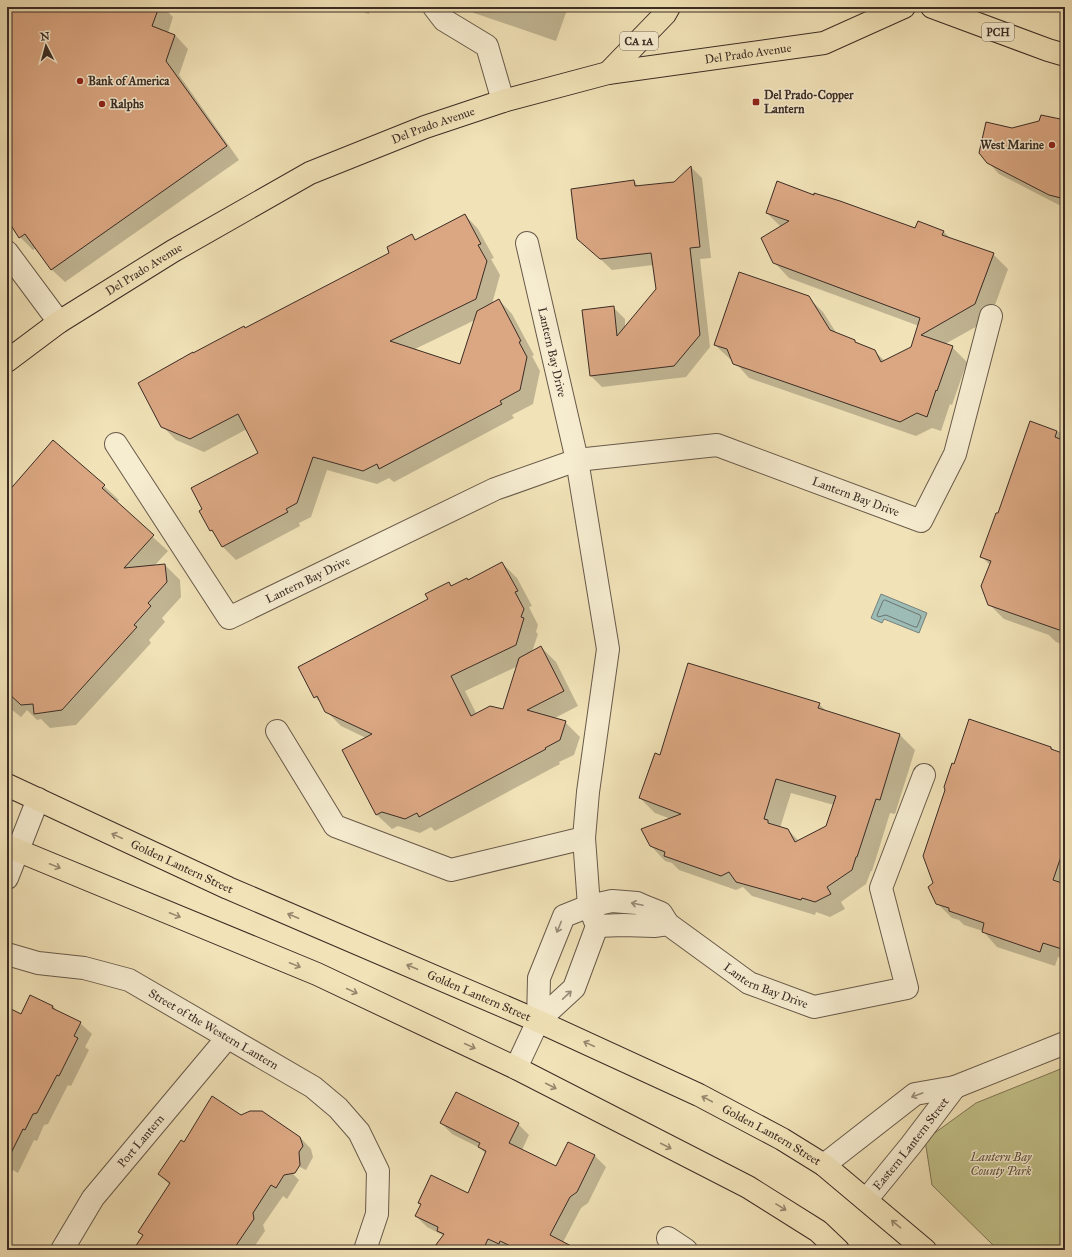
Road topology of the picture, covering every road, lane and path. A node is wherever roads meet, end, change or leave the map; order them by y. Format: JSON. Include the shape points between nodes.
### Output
{"nodes":[{"id":1,"x":434,"y":7,"type":"edge"},
{"id":2,"x":669,"y":7,"type":"edge"},
{"id":3,"x":904,"y":7,"type":"edge"},
{"id":4,"x":932,"y":7,"type":"edge"},
{"id":5,"x":1065,"y":55,"type":"edge"},
{"id":6,"x":608,"y":73,"type":"junction"},
{"id":7,"x":503,"y":101,"type":"junction"},
{"id":8,"x":527,"y":243,"type":"dead end"},
{"id":9,"x":7,"y":252,"type":"edge"},
{"id":10,"x":991,"y":316,"type":"dead end"},
{"id":11,"x":59,"y":322,"type":"junction"},
{"id":12,"x":7,"y":361,"type":"edge"},
{"id":13,"x":116,"y":444,"type":"dead end"},
{"id":14,"x":577,"y":460,"type":"junction"},
{"id":15,"x":277,"y":731,"type":"dead end"},
{"id":16,"x":924,"y":775,"type":"dead end"},
{"id":17,"x":7,"y":785,"type":"edge"},
{"id":18,"x":38,"y":799,"type":"junction"},
{"id":19,"x":584,"y":838,"type":"junction"},
{"id":20,"x":13,"y":848,"type":"edge"},
{"id":21,"x":7,"y":878,"type":"edge"},
{"id":22,"x":589,"y":906,"type":"junction"},
{"id":23,"x":668,"y":924,"type":"junction"},
{"id":24,"x":596,"y":926,"type":"junction"},
{"id":25,"x":7,"y":954,"type":"edge"},
{"id":26,"x":538,"y":1021,"type":"junction"},
{"id":27,"x":228,"y":1038,"type":"junction"},
{"id":28,"x":1065,"y":1043,"type":"edge"},
{"id":29,"x":516,"y":1068,"type":"junction"},
{"id":30,"x":955,"y":1088,"type":"junction"},
{"id":31,"x":824,"y":1165,"type":"junction"},
{"id":32,"x":866,"y":1200,"type":"junction"},
{"id":33,"x":668,"y":1238,"type":"dead end"},
{"id":34,"x":62,"y":1250,"type":"edge"},
{"id":35,"x":365,"y":1250,"type":"edge"},
{"id":36,"x":686,"y":1250,"type":"edge"},
{"id":37,"x":838,"y":1250,"type":"edge"},
{"id":38,"x":925,"y":1250,"type":"edge"}],
"edges":[{"from":1,"to":7,"type":"street","via":[[444,20],[488,46]]},
{"from":2,"to":6,"type":"main road","number":"CA 1A"},
{"from":3,"to":6,"type":"main road","name":"Del Prado Avenue","via":[[824,44]]},
{"from":4,"to":5,"type":"main road","number":"PCH"},
{"from":6,"to":7,"type":"main road","name":"Del Prado Avenue"},
{"from":7,"to":11,"type":"main road","name":"Del Prado Avenue","via":[[425,127],[310,173],[173,250]]},
{"from":8,"to":14,"type":"street","name":"Lantern Bay Drive"},
{"from":9,"to":11,"type":"street"},
{"from":10,"to":14,"type":"street","name":"Lantern Bay Drive","via":[[955,454],[921,522],[717,445]]},
{"from":11,"to":12,"type":"main road","name":"Del Prado Avenue"},
{"from":13,"to":14,"type":"street","name":"Lantern Bay Drive","via":[[229,618],[495,489]]},
{"from":14,"to":19,"type":"street","name":"Lantern Bay Drive","via":[[608,649]]},
{"from":15,"to":19,"type":"street","via":[[335,826],[451,870]]},
{"from":16,"to":23,"type":"street","name":"Lantern Bay Drive","via":[[881,888],[907,988],[814,1007],[749,983]]},
{"from":17,"to":18,"type":"main road","name":"Golden Lantern Street"},
{"from":18,"to":20,"type":"street"},
{"from":26,"to":18,"type":"main road","name":"Golden Lantern Street","one_way":true,"via":[[228,888]]},
{"from":19,"to":22,"type":"street","name":"Lantern Bay Drive"},
{"from":20,"to":21,"type":"street"},
{"from":20,"to":29,"type":"main road","one_way":true,"via":[[317,974]]},
{"from":23,"to":22,"type":"street","name":"Lantern Bay Drive","one_way":true,"via":[[661,913],[637,903],[612,901]]},
{"from":22,"to":24,"type":"street"},
{"from":22,"to":26,"type":"street","name":"Lantern Bay Drive","one_way":true,"via":[[564,916],[539,978]]},
{"from":23,"to":24,"type":"street"},
{"from":26,"to":24,"type":"street","one_way":true,"via":[[574,988]]},
{"from":25,"to":27,"type":"street","name":"Street of the Western Lantern","via":[[38,963],[84,968],[129,980]]},
{"from":26,"to":29,"type":"street","name":"Lantern Bay Drive"},
{"from":31,"to":26,"type":"main road","name":"Golden Lantern Street","one_way":true,"via":[[782,1139],[699,1095]]},
{"from":27,"to":34,"type":"street","name":"Port Lantern","via":[[93,1198]]},
{"from":27,"to":35,"type":"street","name":"Street of the Western Lantern","via":[[312,1087],[338,1108],[359,1132],[378,1171],[377,1214]]},
{"from":28,"to":30,"type":"street","name":"Eastern Lantern Street"},
{"from":29,"to":37,"type":"main road","one_way":true,"via":[[748,1187],[818,1231]]},
{"from":30,"to":31,"type":"street","name":"Eastern Lantern Street","one_way":true,"via":[[915,1094]]},
{"from":30,"to":32,"type":"street","name":"Eastern Lantern Street"},
{"from":31,"to":32,"type":"main road","name":"Golden Lantern Street"},
{"from":38,"to":32,"type":"main road","name":"Golden Lantern Street","one_way":true},
{"from":33,"to":36,"type":"street"}]}
